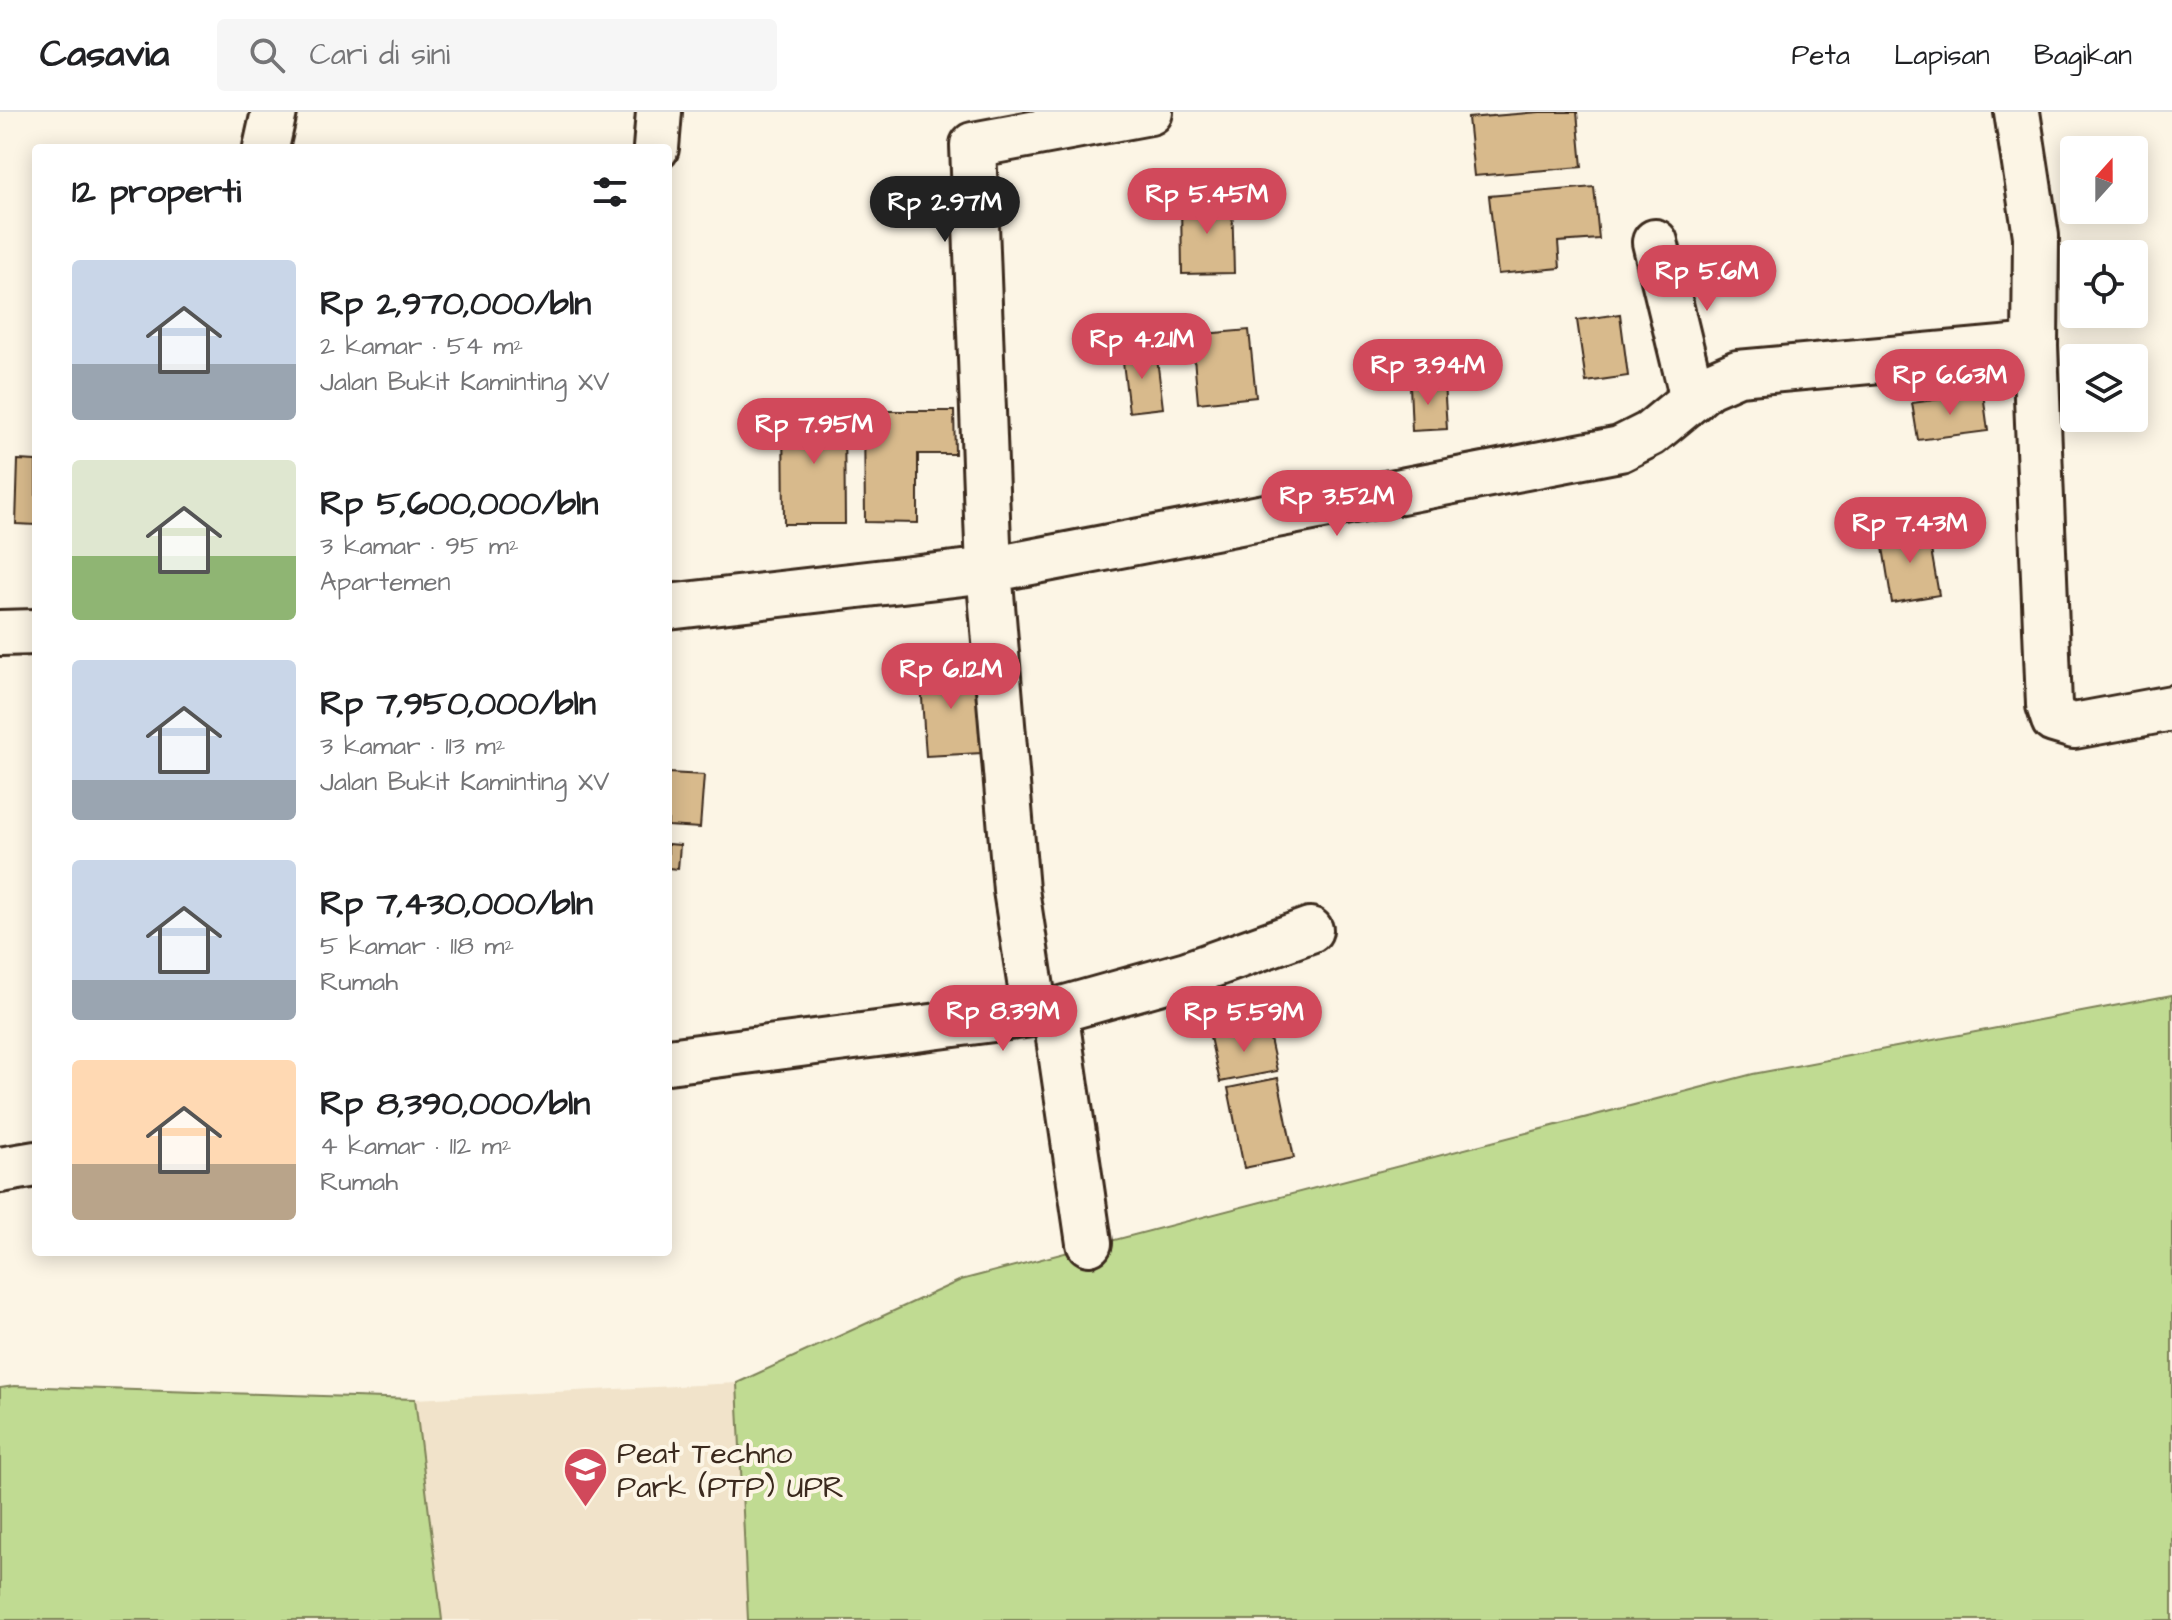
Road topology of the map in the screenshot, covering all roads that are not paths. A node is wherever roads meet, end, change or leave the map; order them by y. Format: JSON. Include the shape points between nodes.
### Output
{"nodes":[{"id":1,"x":274,"y":112,"type":"edge"},
{"id":2,"x":659,"y":112,"type":"edge"},
{"id":3,"x":1150,"y":112,"type":"edge"},
{"id":4,"x":2017,"y":112,"type":"edge"},
{"id":5,"x":970,"y":128,"type":"edge"},
{"id":6,"x":267,"y":144,"type":"edge"},
{"id":7,"x":656,"y":144,"type":"edge"},
{"id":8,"x":1655,"y":242,"type":"dead end"},
{"id":9,"x":2035,"y":346,"type":"junction"},
{"id":10,"x":1693,"y":399,"type":"junction"},
{"id":11,"x":989,"y":570,"type":"junction"},
{"id":12,"x":672,"y":607,"type":"edge"},
{"id":13,"x":32,"y":632,"type":"edge"},
{"id":14,"x":0,"y":633,"type":"edge"},
{"id":15,"x":2172,"y":708,"type":"edge"},
{"id":16,"x":1310,"y":930,"type":"dead end"},
{"id":17,"x":1045,"y":1012,"type":"junction"},
{"id":18,"x":672,"y":1060,"type":"edge"},
{"id":19,"x":32,"y":1165,"type":"edge"},
{"id":20,"x":0,"y":1170,"type":"edge"},
{"id":21,"x":1089,"y":1243,"type":"dead end"}],
"edges":[{"from":1,"to":6,"type":"street"},
{"from":2,"to":7,"type":"street"},
{"from":3,"to":5,"type":"street"},
{"from":4,"to":9,"type":"street","via":[[2036,236]]},
{"from":5,"to":11,"type":"street"},
{"from":8,"to":10,"type":"street"},
{"from":9,"to":10,"type":"street","via":[[1738,373]]},
{"from":9,"to":15,"type":"street","via":[[2044,642],[2054,720],[2074,726]]},
{"from":10,"to":11,"type":"street","via":[[1650,434],[1620,449]]},
{"from":11,"to":12,"type":"street"},
{"from":11,"to":17,"type":"street","via":[[1016,890]]},
{"from":13,"to":14,"type":"street"},
{"from":16,"to":17,"type":"street","via":[[1187,974]]},
{"from":17,"to":18,"type":"street"},
{"from":17,"to":21,"type":"street"},
{"from":19,"to":20,"type":"street"}]}
